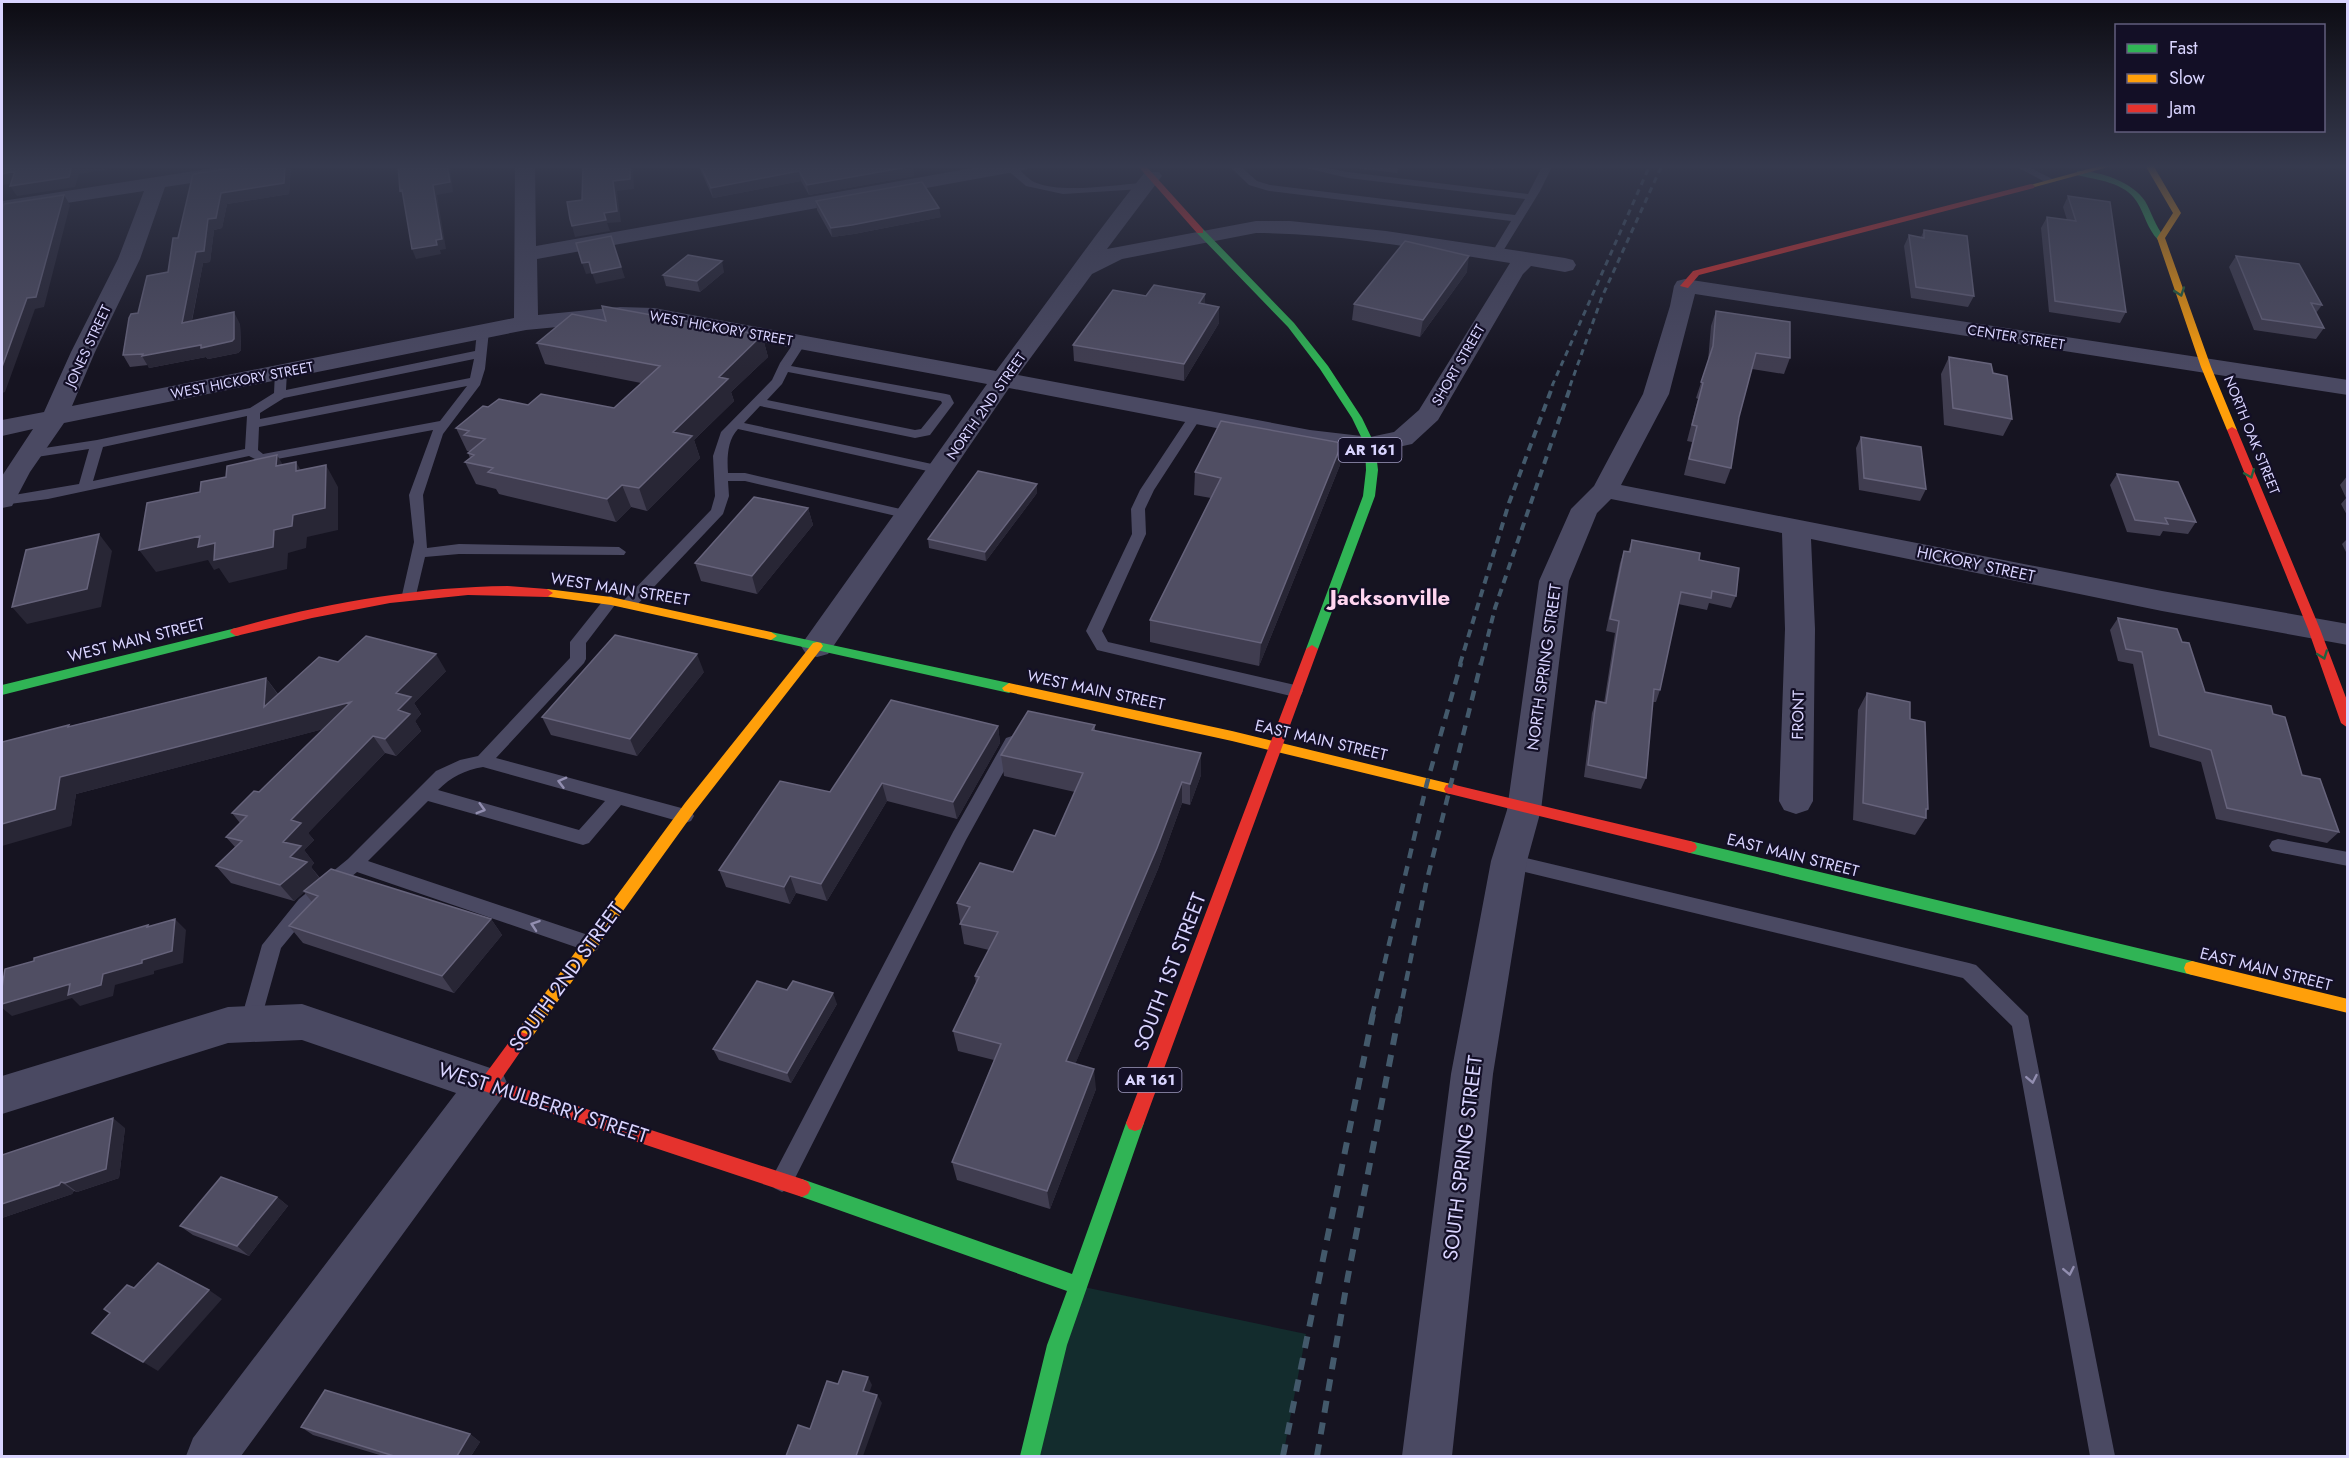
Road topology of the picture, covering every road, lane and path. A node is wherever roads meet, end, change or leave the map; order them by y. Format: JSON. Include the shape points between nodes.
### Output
{"nodes":[{"id":1,"x":138,"y":233,"type":"edge"},
{"id":2,"x":525,"y":233,"type":"edge"},
{"id":3,"x":646,"y":233,"type":"edge"},
{"id":4,"x":1106,"y":233,"type":"edge"},
{"id":5,"x":1200,"y":233,"type":"edge"},
{"id":6,"x":1220,"y":233,"type":"edge"},
{"id":7,"x":1348,"y":233,"type":"edge"},
{"id":8,"x":1509,"y":233,"type":"edge"},
{"id":9,"x":1850,"y":233,"type":"edge"},
{"id":10,"x":2156,"y":233,"type":"edge"},
{"id":11,"x":2164,"y":233,"type":"edge"},
{"id":12,"x":1203,"y":236,"type":"junction"},
{"id":13,"x":2161,"y":238,"type":"junction"},
{"id":14,"x":1496,"y":254,"type":"junction"},
{"id":15,"x":525,"y":255,"type":"junction"},
{"id":16,"x":1526,"y":259,"type":"junction"},
{"id":17,"x":1565,"y":265,"type":"dead end"},
{"id":18,"x":1084,"y":269,"type":"junction"},
{"id":19,"x":1685,"y":286,"type":"junction"},
{"id":20,"x":525,"y":323,"type":"junction"},
{"id":21,"x":801,"y":341,"type":"junction"},
{"id":22,"x":482,"y":343,"type":"junction"},
{"id":23,"x":2206,"y":367,"type":"junction"},
{"id":24,"x":784,"y":368,"type":"junction"},
{"id":25,"x":1004,"y":379,"type":"junction"},
{"id":26,"x":475,"y":381,"type":"junction"},
{"id":27,"x":281,"y":383,"type":"junction"},
{"id":28,"x":2348,"y":388,"type":"edge"},
{"id":29,"x":758,"y":402,"type":"junction"},
{"id":30,"x":1196,"y":416,"type":"junction"},
{"id":31,"x":55,"y":417,"type":"junction"},
{"id":32,"x":254,"y":417,"type":"junction"},
{"id":33,"x":444,"y":424,"type":"junction"},
{"id":34,"x":735,"y":425,"type":"junction"},
{"id":35,"x":2,"y":428,"type":"edge"},
{"id":36,"x":97,"y":444,"type":"junction"},
{"id":37,"x":1370,"y":445,"type":"junction"},
{"id":38,"x":251,"y":452,"type":"junction"},
{"id":39,"x":30,"y":453,"type":"junction"},
{"id":40,"x":941,"y":470,"type":"junction"},
{"id":41,"x":721,"y":477,"type":"junction"},
{"id":42,"x":85,"y":488,"type":"junction"},
{"id":43,"x":1605,"y":490,"type":"junction"},
{"id":44,"x":2,"y":500,"type":"edge"},
{"id":45,"x":909,"y":515,"type":"junction"},
{"id":46,"x":1796,"y":526,"type":"junction"},
{"id":47,"x":619,"y":552,"type":"dead end"},
{"id":48,"x":418,"y":553,"type":"junction"},
{"id":49,"x":409,"y":595,"type":"junction"},
{"id":50,"x":611,"y":601,"type":"junction"},
{"id":51,"x":629,"y":604,"type":"junction"},
{"id":52,"x":2314,"y":629,"type":"junction"},
{"id":53,"x":2348,"y":635,"type":"edge"},
{"id":54,"x":817,"y":646,"type":"junction"},
{"id":55,"x":2,"y":690,"type":"edge"},
{"id":56,"x":1295,"y":691,"type":"junction"},
{"id":57,"x":2348,"y":723,"type":"edge"},
{"id":58,"x":1015,"y":736,"type":"edge"},
{"id":59,"x":1232,"y":736,"type":"joint"},
{"id":60,"x":483,"y":761,"type":"junction"},
{"id":61,"x":424,"y":793,"type":"junction"},
{"id":62,"x":618,"y":797,"type":"junction"},
{"id":63,"x":1797,"y":801,"type":"dead end"},
{"id":64,"x":686,"y":816,"type":"junction"},
{"id":65,"x":2278,"y":846,"type":"dead end"},
{"id":66,"x":2348,"y":859,"type":"edge"},
{"id":67,"x":1509,"y":861,"type":"junction"},
{"id":68,"x":354,"y":864,"type":"junction"},
{"id":69,"x":590,"y":944,"type":"junction"},
{"id":70,"x":2348,"y":1006,"type":"edge"},
{"id":71,"x":250,"y":1023,"type":"junction"},
{"id":72,"x":486,"y":1085,"type":"junction"},
{"id":73,"x":2,"y":1095,"type":"edge"},
{"id":74,"x":782,"y":1181,"type":"junction"},
{"id":75,"x":1079,"y":1286,"type":"junction"},
{"id":76,"x":211,"y":1456,"type":"edge"},
{"id":77,"x":1030,"y":1456,"type":"edge"},
{"id":78,"x":1427,"y":1456,"type":"edge"},
{"id":79,"x":2103,"y":1456,"type":"edge"}],
"edges":[{"from":1,"to":31,"type":"street","name":"JONES STREET"},
{"from":2,"to":15,"type":"street"},
{"from":3,"to":15,"type":"street"},
{"from":4,"to":18,"type":"street"},
{"from":5,"to":12,"type":"main road","number":"AR 161"},
{"from":6,"to":12,"type":"street","name":"NORTH 2ND STREET"},
{"from":7,"to":14,"type":"street","name":"NORTH 2ND STREET"},
{"from":8,"to":14,"type":"lane"},
{"from":9,"to":19,"type":"main road","via":[[1696,273]]},
{"from":10,"to":13,"type":"main road","name":"NORTH OAK STREET"},
{"from":11,"to":13,"type":"main road"},
{"from":12,"to":18,"type":"street","name":"NORTH 2ND STREET","via":[[1117,253]]},
{"from":12,"to":37,"type":"main road","number":"AR 161","via":[[1291,325],[1357,418]]},
{"from":13,"to":23,"type":"main road","name":"NORTH OAK STREET","one_way":true},
{"from":14,"to":16,"type":"street","name":"NORTH 2ND STREET"},
{"from":15,"to":20,"type":"street"},
{"from":16,"to":17,"type":"street","name":"NORTH 2ND STREET"},
{"from":16,"to":37,"type":"street","name":"SHORT STREET","via":[[1514,271],[1430,415],[1403,438]]},
{"from":18,"to":25,"type":"street","name":"NORTH 2ND STREET"},
{"from":19,"to":23,"type":"street","name":"CENTER STREET"},
{"from":19,"to":43,"type":"street","name":"NORTH SPRING STREET","via":[[1656,394]]},
{"from":20,"to":21,"type":"street","name":"WEST HICKORY STREET","via":[[620,314],[654,315]]},
{"from":20,"to":22,"type":"street","name":"WEST HICKORY STREET"},
{"from":21,"to":24,"type":"lane"},
{"from":21,"to":25,"type":"street","name":"WEST HICKORY STREET"},
{"from":22,"to":26,"type":"lane"},
{"from":22,"to":27,"type":"street","name":"WEST HICKORY STREET"},
{"from":23,"to":28,"type":"street","name":"CENTER STREET"},
{"from":23,"to":52,"type":"main road","name":"NORTH OAK STREET","one_way":true},
{"from":24,"to":29,"type":"lane","via":[[778,381]]},
{"from":24,"to":29,"type":"lane","via":[[946,398],[948,403],[925,432],[915,434]]},
{"from":25,"to":30,"type":"street","name":"WEST HICKORY STREET"},
{"from":25,"to":40,"type":"street","name":"NORTH 2ND STREET"},
{"from":26,"to":32,"type":"lane"},
{"from":26,"to":33,"type":"lane"},
{"from":27,"to":31,"type":"street","name":"WEST HICKORY STREET"},
{"from":27,"to":32,"type":"lane"},
{"from":29,"to":34,"type":"lane"},
{"from":30,"to":37,"type":"street","name":"WEST HICKORY STREET"},
{"from":30,"to":56,"type":"lane","via":[[1138,509],[1139,534],[1094,631],[1102,646]]},
{"from":31,"to":35,"type":"street","name":"WEST HICKORY STREET"},
{"from":31,"to":39,"type":"street","name":"JONES STREET"},
{"from":32,"to":36,"type":"lane"},
{"from":32,"to":38,"type":"lane"},
{"from":33,"to":38,"type":"lane","via":[[261,458]]},
{"from":33,"to":48,"type":"lane","via":[[436,434],[416,495],[421,542]]},
{"from":34,"to":40,"type":"lane"},
{"from":34,"to":41,"type":"lane","via":[[728,432],[720,456]]},
{"from":36,"to":39,"type":"lane"},
{"from":36,"to":42,"type":"lane"},
{"from":37,"to":56,"type":"main road","number":"AR 161","via":[[1369,496]]},
{"from":38,"to":42,"type":"lane"},
{"from":39,"to":44,"type":"street","name":"JONES STREET"},
{"from":40,"to":45,"type":"street","name":"NORTH 2ND STREET"},
{"from":41,"to":45,"type":"lane","via":[[745,477]]},
{"from":41,"to":51,"type":"lane","via":[[718,511]]},
{"from":42,"to":44,"type":"lane"},
{"from":43,"to":46,"type":"street","name":"HICKORY STREET"},
{"from":43,"to":67,"type":"street","name":"NORTH SPRING STREET","via":[[1585,509],[1554,581],[1524,810]]},
{"from":45,"to":54,"type":"street","name":"NORTH 2ND STREET"},
{"from":46,"to":52,"type":"street","name":"HICKORY STREET"},
{"from":46,"to":63,"type":"street","name":"FRONT","via":[[1800,628]]},
{"from":47,"to":48,"type":"lane","via":[[459,549]]},
{"from":48,"to":49,"type":"lane"},
{"from":49,"to":50,"type":"main road","name":"WEST MAIN STREET","via":[[518,590]]},
{"from":49,"to":55,"type":"main road","name":"WEST MAIN STREET","via":[[245,630]]},
{"from":50,"to":51,"type":"main road","name":"WEST MAIN STREET"},
{"from":50,"to":60,"type":"lane","via":[[578,642],[579,659]]},
{"from":51,"to":54,"type":"main road","name":"WEST MAIN STREET"},
{"from":52,"to":53,"type":"street","name":"HICKORY STREET"},
{"from":52,"to":57,"type":"main road","name":"NORTH OAK STREET","one_way":true},
{"from":54,"to":59,"type":"main road","name":"WEST MAIN STREET"},
{"from":54,"to":64,"type":"main road","name":"SOUTH 2ND STREET"},
{"from":56,"to":75,"type":"main road","name":"SOUTH 1ST STREET","number":"AR 161","via":[[1154,1068]]},
{"from":58,"to":74,"type":"lane"},
{"from":59,"to":70,"type":"main road","name":"EAST MAIN STREET"},
{"from":60,"to":61,"type":"lane","via":[[466,764],[442,776]]},
{"from":62,"to":60,"type":"lane","one_way":true},
{"from":61,"to":62,"type":"lane","one_way":true,"via":[[583,838]]},
{"from":61,"to":68,"type":"lane"},
{"from":62,"to":64,"type":"lane"},
{"from":64,"to":69,"type":"main road","name":"SOUTH 2ND STREET"},
{"from":65,"to":66,"type":"lane"},
{"from":67,"to":78,"type":"street","name":"SOUTH SPRING STREET","via":[[1472,1074]]},
{"from":67,"to":79,"type":"lane","one_way":true,"via":[[1969,971],[2021,1022]]},
{"from":69,"to":68,"type":"lane","one_way":true},
{"from":68,"to":71,"type":"lane","via":[[306,904],[272,945]]},
{"from":69,"to":72,"type":"main road","name":"SOUTH 2ND STREET"},
{"from":71,"to":72,"type":"street","name":"WEST MULBERRY STREET","via":[[302,1022]]},
{"from":71,"to":73,"type":"street","name":"WEST MULBERRY STREET","via":[[197,1033]]},
{"from":72,"to":74,"type":"main road","name":"WEST MULBERRY STREET"},
{"from":72,"to":76,"type":"street","name":"SOUTH 2ND STREET"},
{"from":74,"to":75,"type":"main road","name":"WEST MULBERRY STREET"},
{"from":75,"to":77,"type":"main road","name":"SOUTH 1ST STREET","number":"AR 161","via":[[1057,1345]]}]}
